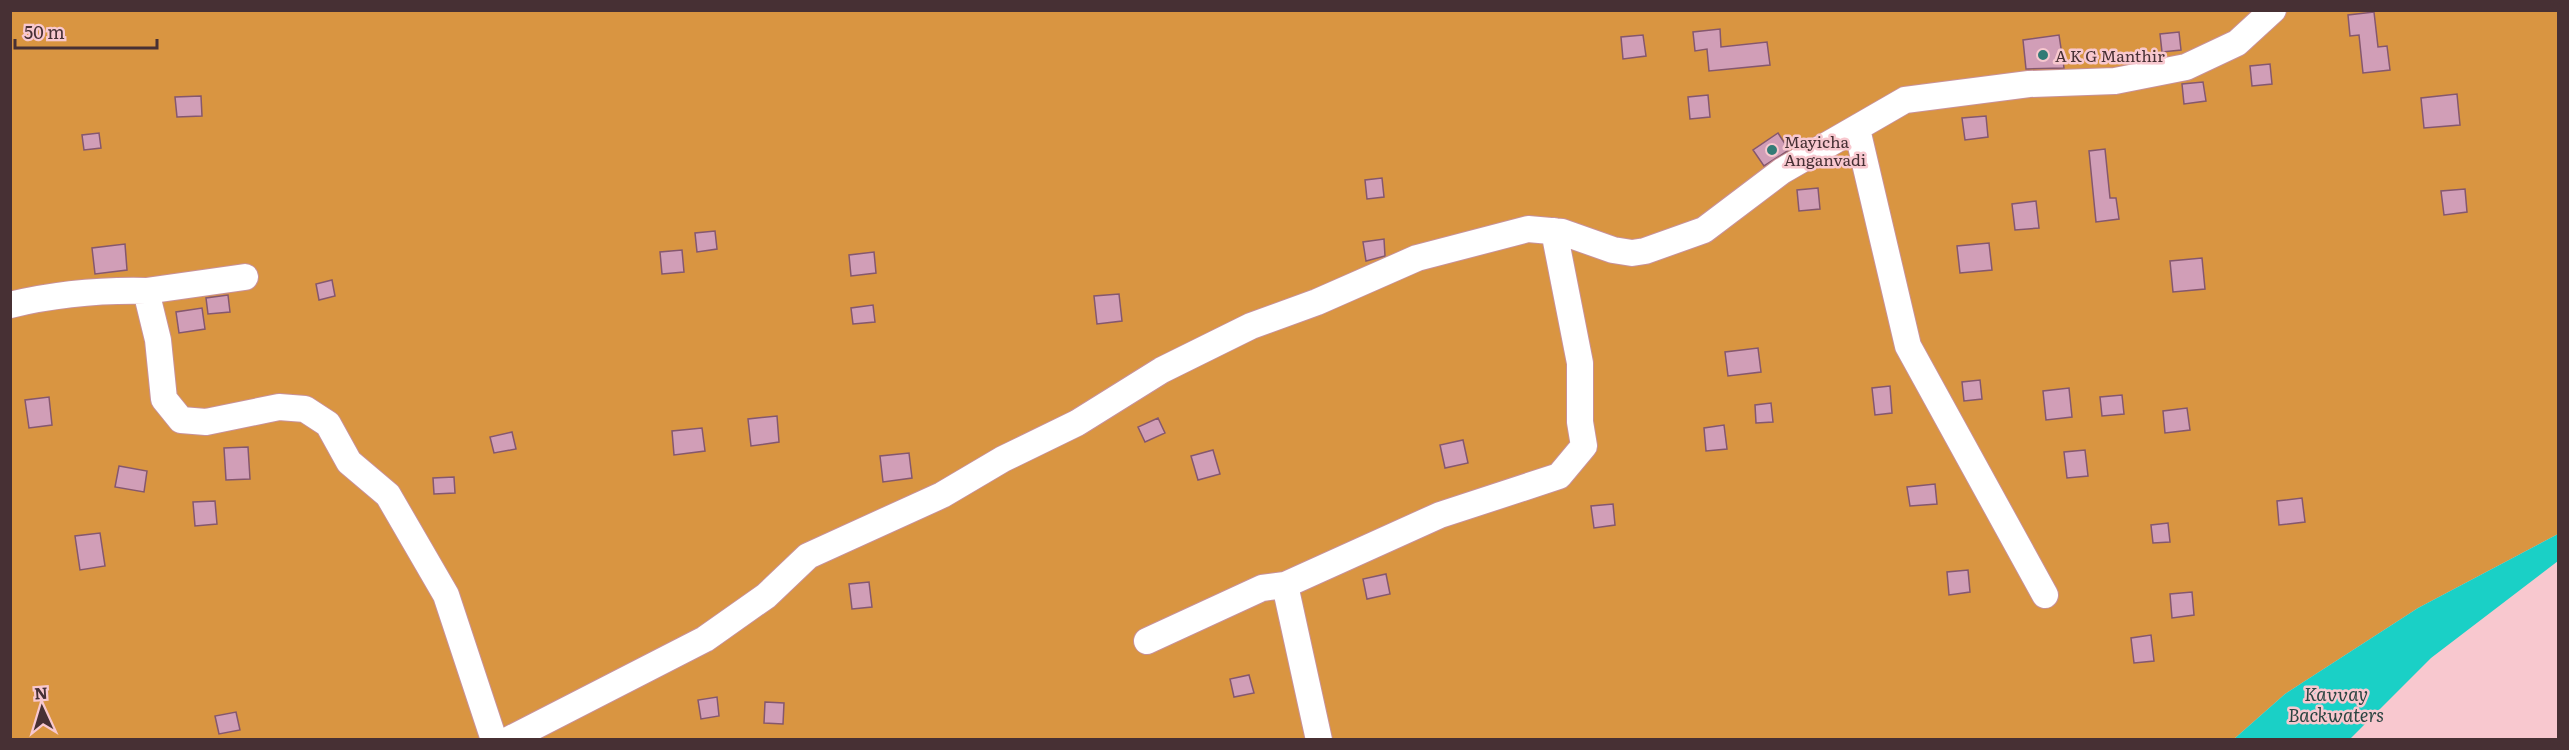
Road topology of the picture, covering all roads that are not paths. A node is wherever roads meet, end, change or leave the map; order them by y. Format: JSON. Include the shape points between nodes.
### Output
{"nodes":[{"id":1,"x":2273,"y":10,"type":"edge"},
{"id":2,"x":1857,"y":129,"type":"junction"},
{"id":3,"x":1554,"y":231,"type":"junction"},
{"id":4,"x":245,"y":277,"type":"dead end"},
{"id":5,"x":146,"y":291,"type":"junction"},
{"id":6,"x":10,"y":305,"type":"edge"},
{"id":7,"x":1285,"y":585,"type":"junction"},
{"id":8,"x":2045,"y":595,"type":"dead end"},
{"id":9,"x":1147,"y":641,"type":"dead end"},
{"id":10,"x":494,"y":740,"type":"edge"},
{"id":11,"x":508,"y":740,"type":"edge"},
{"id":12,"x":1319,"y":740,"type":"edge"}],
"edges":[{"from":1,"to":2,"type":"street","via":[[2237,43],[2186,67],[2115,81],[2029,84],[1905,100]]},
{"from":2,"to":3,"type":"street","via":[[1782,171],[1704,230],[1655,247],[1623,252]]},
{"from":2,"to":8,"type":"street","via":[[1908,346]]},
{"from":3,"to":7,"type":"street","via":[[1580,363],[1584,446],[1570,465],[1559,476],[1440,515]]},
{"from":3,"to":11,"type":"street","via":[[1528,229],[1417,258],[1251,326],[1162,370],[1077,423],[1003,459],[942,495],[808,556],[766,596],[705,639]]},
{"from":4,"to":5,"type":"street"},
{"from":5,"to":6,"type":"street","via":[[106,290]]},
{"from":5,"to":10,"type":"street","via":[[158,340],[164,399],[181,420],[206,422],[279,407],[305,409],[328,424],[349,462],[388,495],[446,595]]},
{"from":7,"to":9,"type":"street","via":[[1262,588]]},
{"from":7,"to":12,"type":"street"}]}
